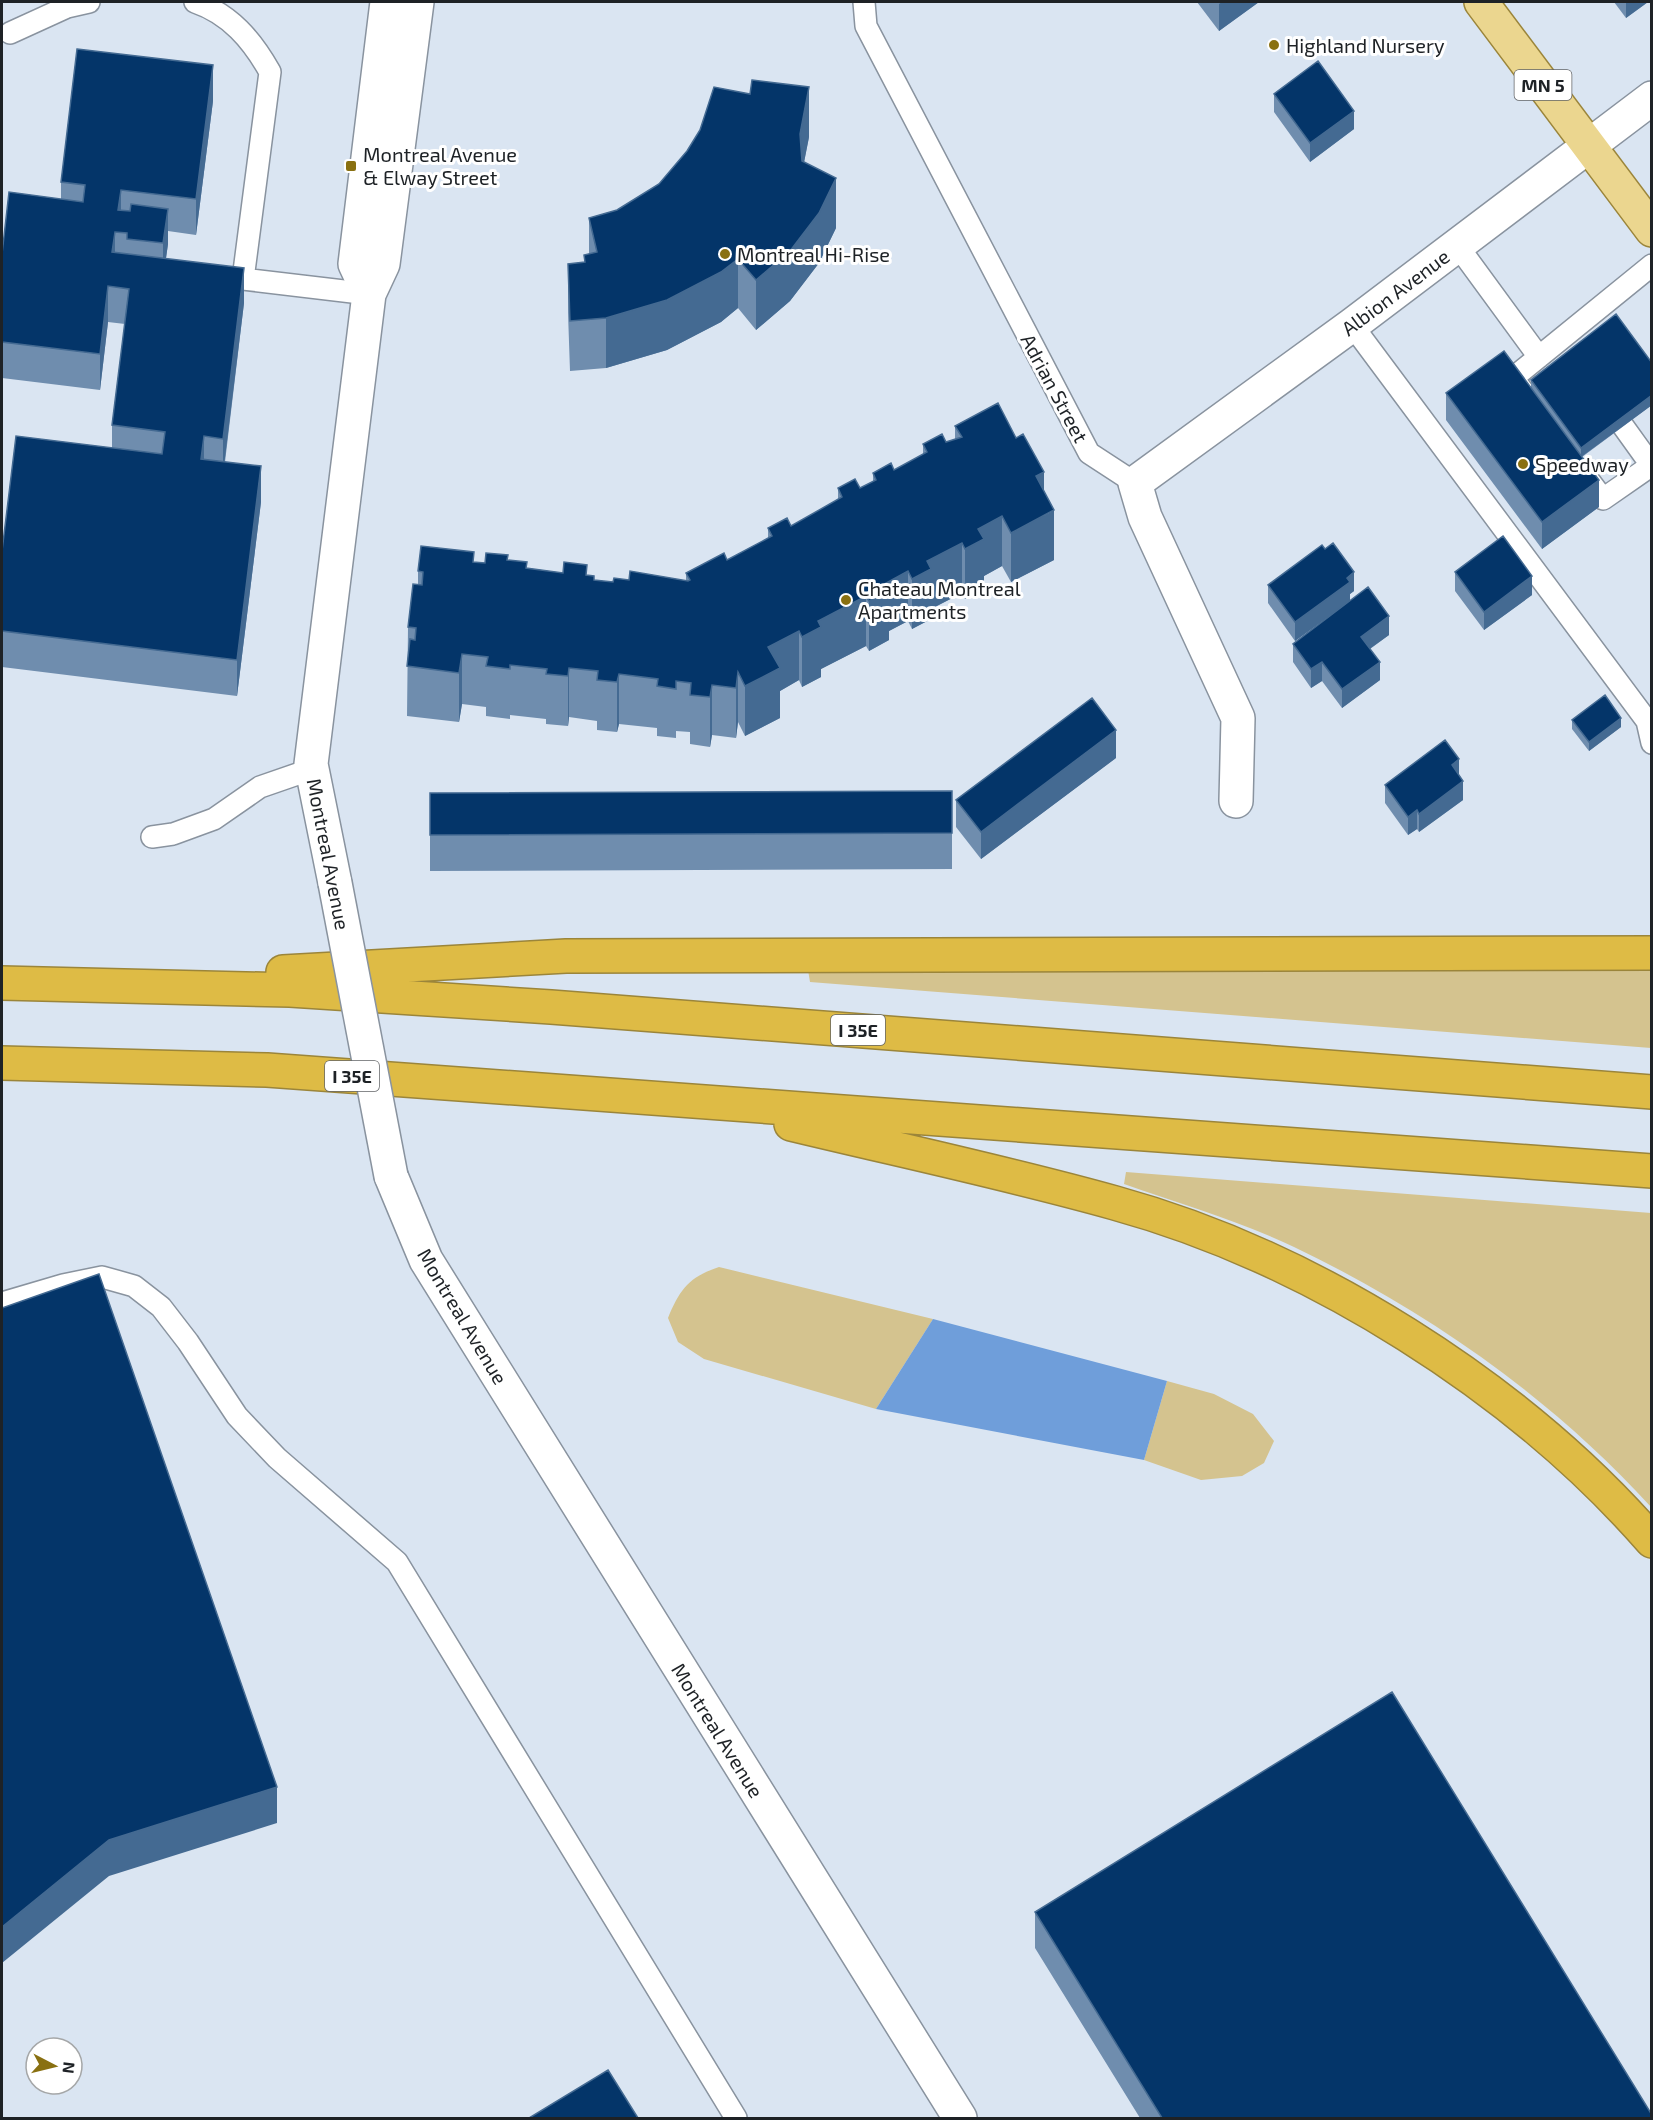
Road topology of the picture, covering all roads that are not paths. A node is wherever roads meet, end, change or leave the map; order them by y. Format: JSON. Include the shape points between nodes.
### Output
{"nodes":[{"id":1,"x":89,"y":2,"type":"edge"},
{"id":2,"x":195,"y":2,"type":"edge"},
{"id":3,"x":387,"y":2,"type":"edge"},
{"id":4,"x":417,"y":2,"type":"edge"},
{"id":5,"x":864,"y":2,"type":"edge"},
{"id":6,"x":1481,"y":2,"type":"edge"},
{"id":7,"x":10,"y":33,"type":"dead end"},
{"id":8,"x":1652,"y":98,"type":"edge"},
{"id":9,"x":1588,"y":145,"type":"junction"},
{"id":10,"x":1652,"y":230,"type":"edge"},
{"id":11,"x":1457,"y":244,"type":"junction"},
{"id":12,"x":1652,"y":265,"type":"edge"},
{"id":13,"x":369,"y":294,"type":"junction"},
{"id":14,"x":1605,"y":303,"type":"junction"},
{"id":15,"x":1618,"y":321,"type":"edge"},
{"id":16,"x":1352,"y":325,"type":"junction"},
{"id":17,"x":1539,"y":357,"type":"junction"},
{"id":18,"x":1534,"y":406,"type":"edge"},
{"id":19,"x":1623,"y":426,"type":"edge"},
{"id":20,"x":1568,"y":452,"type":"edge"},
{"id":21,"x":1651,"y":465,"type":"edge"},
{"id":22,"x":1136,"y":483,"type":"junction"},
{"id":23,"x":1652,"y":743,"type":"edge"},
{"id":24,"x":312,"y":769,"type":"junction"},
{"id":25,"x":1236,"y":801,"type":"dead end"},
{"id":26,"x":152,"y":837,"type":"dead end"},
{"id":27,"x":1652,"y":953,"type":"edge"},
{"id":28,"x":2,"y":983,"type":"edge"},
{"id":29,"x":63,"y":985,"type":"junction"},
{"id":30,"x":2,"y":1063,"type":"edge"},
{"id":31,"x":1652,"y":1092,"type":"edge"},
{"id":32,"x":702,"y":1102,"type":"junction"},
{"id":33,"x":1652,"y":1171,"type":"edge"},
{"id":34,"x":2,"y":1303,"type":"edge"},
{"id":35,"x":1652,"y":1541,"type":"edge"},
{"id":36,"x":735,"y":2118,"type":"edge"},
{"id":37,"x":960,"y":2118,"type":"edge"}],
"edges":[{"from":1,"to":7,"type":"lane","via":[[67,7]]},
{"from":2,"to":13,"type":"lane","via":[[229,19],[257,49],[270,72],[243,279]]},
{"from":3,"to":13,"type":"street","via":[[355,264]]},
{"from":4,"to":13,"type":"street","name":"Montreal Avenue","via":[[383,264]]},
{"from":5,"to":22,"type":"lane","name":"Adrian Street","via":[[866,26],[1089,453]]},
{"from":6,"to":9,"type":"main road","number":"MN 5"},
{"from":8,"to":9,"type":"street","name":"Albion Avenue"},
{"from":9,"to":10,"type":"main road","number":"MN 5"},
{"from":9,"to":11,"type":"street","name":"Albion Avenue"},
{"from":11,"to":16,"type":"street","name":"Albion Avenue"},
{"from":11,"to":17,"type":"lane"},
{"from":12,"to":14,"type":"lane"},
{"from":13,"to":24,"type":"street","name":"Montreal Avenue"},
{"from":14,"to":15,"type":"lane"},
{"from":14,"to":17,"type":"lane","via":[[1566,348]]},
{"from":16,"to":22,"type":"street","name":"Albion Avenue"},
{"from":16,"to":23,"type":"lane","via":[[1647,722]]},
{"from":17,"to":18,"type":"lane","via":[[1513,378]]},
{"from":19,"to":21,"type":"lane"},
{"from":20,"to":21,"type":"lane","via":[[1603,499]]},
{"from":22,"to":25,"type":"street","via":[[1145,517],[1238,718]]},
{"from":24,"to":26,"type":"lane","via":[[260,787],[214,819]]},
{"from":24,"to":37,"type":"street","name":"Montreal Avenue","bridge":true,"via":[[391,1176],[426,1260]]},
{"from":27,"to":29,"type":"highway","via":[[566,956]]},
{"from":28,"to":29,"type":"highway","number":"I 35E"},
{"from":29,"to":31,"type":"highway","number":"I 35E","via":[[290,990],[515,1004]]},
{"from":30,"to":32,"type":"highway","number":"I 35E","via":[[267,1070]]},
{"from":32,"to":33,"type":"highway","number":"I 35E"},
{"from":32,"to":35,"type":"highway","via":[[1116,1203],[1215,1237],[1310,1280],[1386,1322],[1474,1380],[1555,1445]]},
{"from":34,"to":36,"type":"lane","via":[[102,1277],[134,1286],[160,1307],[237,1416],[277,1458],[397,1562]]}]}
